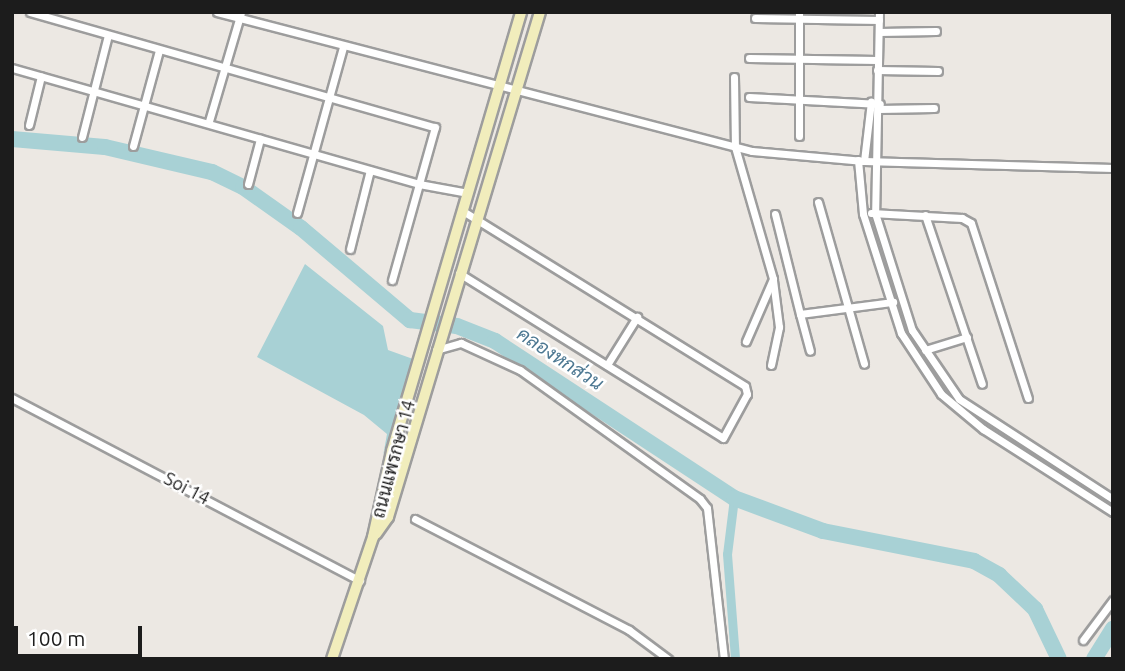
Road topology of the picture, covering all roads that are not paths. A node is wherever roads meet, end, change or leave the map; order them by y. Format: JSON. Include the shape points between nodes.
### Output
{"nodes":[{"id":1,"x":30,"y":12,"type":"edge"},
{"id":2,"x":217,"y":12,"type":"edge"},
{"id":3,"x":521,"y":12,"type":"edge"},
{"id":4,"x":540,"y":12,"type":"edge"},
{"id":5,"x":240,"y":15,"type":"edge"},
{"id":6,"x":799,"y":16,"type":"edge"},
{"id":7,"x":879,"y":16,"type":"edge"},
{"id":8,"x":755,"y":18,"type":"dead end"},
{"id":9,"x":936,"y":31,"type":"dead end"},
{"id":10,"x":879,"y":32,"type":"junction"},
{"id":11,"x":108,"y":35,"type":"junction"},
{"id":12,"x":343,"y":47,"type":"junction"},
{"id":13,"x":159,"y":50,"type":"junction"},
{"id":14,"x":749,"y":58,"type":"dead end"},
{"id":15,"x":799,"y":59,"type":"junction"},
{"id":16,"x":877,"y":60,"type":"junction"},
{"id":17,"x":12,"y":68,"type":"edge"},
{"id":18,"x":223,"y":68,"type":"junction"},
{"id":19,"x":877,"y":70,"type":"junction"},
{"id":20,"x":938,"y":71,"type":"dead end"},
{"id":21,"x":41,"y":76,"type":"junction"},
{"id":22,"x":734,"y":77,"type":"dead end"},
{"id":23,"x":94,"y":89,"type":"junction"},
{"id":24,"x":499,"y":89,"type":"junction"},
{"id":25,"x":515,"y":92,"type":"junction"},
{"id":26,"x":877,"y":92,"type":"junction"},
{"id":27,"x":749,"y":97,"type":"dead end"},
{"id":28,"x":328,"y":99,"type":"junction"},
{"id":29,"x":799,"y":100,"type":"junction"},
{"id":30,"x":145,"y":103,"type":"junction"},
{"id":31,"x":870,"y":106,"type":"junction"},
{"id":32,"x":880,"y":106,"type":"junction"},
{"id":33,"x":934,"y":108,"type":"dead end"},
{"id":34,"x":209,"y":121,"type":"junction"},
{"id":35,"x":29,"y":125,"type":"dead end"},
{"id":36,"x":799,"y":136,"type":"dead end"},
{"id":37,"x":82,"y":137,"type":"dead end"},
{"id":38,"x":260,"y":139,"type":"junction"},
{"id":39,"x":133,"y":146,"type":"dead end"},
{"id":40,"x":735,"y":147,"type":"junction"},
{"id":41,"x":314,"y":155,"type":"junction"},
{"id":42,"x":861,"y":160,"type":"junction"},
{"id":43,"x":877,"y":161,"type":"junction"},
{"id":44,"x":1113,"y":168,"type":"edge"},
{"id":45,"x":370,"y":170,"type":"junction"},
{"id":46,"x":248,"y":184,"type":"dead end"},
{"id":47,"x":419,"y":184,"type":"junction"},
{"id":48,"x":468,"y":193,"type":"junction"},
{"id":49,"x":818,"y":202,"type":"dead end"},
{"id":50,"x":463,"y":211,"type":"junction"},
{"id":51,"x":297,"y":213,"type":"dead end"},
{"id":52,"x":875,"y":213,"type":"junction"},
{"id":53,"x":775,"y":214,"type":"dead end"},
{"id":54,"x":863,"y":214,"type":"junction"},
{"id":55,"x":925,"y":215,"type":"junction"},
{"id":56,"x":477,"y":216,"type":"junction"},
{"id":57,"x":350,"y":249,"type":"dead end"},
{"id":58,"x":459,"y":273,"type":"junction"},
{"id":59,"x":773,"y":279,"type":"junction"},
{"id":60,"x":392,"y":280,"type":"dead end"},
{"id":61,"x":901,"y":301,"type":"junction"},
{"id":62,"x":891,"y":302,"type":"junction"},
{"id":63,"x":848,"y":309,"type":"junction"},
{"id":64,"x":800,"y":314,"type":"junction"},
{"id":65,"x":637,"y":317,"type":"junction"},
{"id":66,"x":967,"y":337,"type":"junction"},
{"id":67,"x":746,"y":341,"type":"dead end"},
{"id":68,"x":436,"y":346,"type":"junction"},
{"id":69,"x":925,"y":350,"type":"junction"},
{"id":70,"x":810,"y":351,"type":"dead end"},
{"id":71,"x":864,"y":364,"type":"dead end"},
{"id":72,"x":607,"y":365,"type":"junction"},
{"id":73,"x":771,"y":365,"type":"dead end"},
{"id":74,"x":982,"y":384,"type":"dead end"},
{"id":75,"x":12,"y":398,"type":"edge"},
{"id":76,"x":1028,"y":398,"type":"dead end"},
{"id":77,"x":990,"y":422,"type":"junction"},
{"id":78,"x":983,"y":429,"type":"junction"},
{"id":79,"x":1068,"y":471,"type":"junction"},
{"id":80,"x":1063,"y":480,"type":"junction"},
{"id":81,"x":1113,"y":499,"type":"edge"},
{"id":82,"x":1113,"y":512,"type":"edge"},
{"id":83,"x":415,"y":519,"type":"dead end"},
{"id":84,"x":373,"y":537,"type":"junction"},
{"id":85,"x":360,"y":581,"type":"junction"},
{"id":86,"x":1113,"y":600,"type":"edge"},
{"id":87,"x":1083,"y":640,"type":"dead end"},
{"id":88,"x":332,"y":659,"type":"edge"},
{"id":89,"x":668,"y":659,"type":"edge"},
{"id":90,"x":724,"y":659,"type":"edge"}],
"edges":[{"from":1,"to":11,"type":"street"},
{"from":2,"to":5,"type":"street"},
{"from":3,"to":24,"type":"main road","name":"ถนนแพรกษา 14"},
{"from":4,"to":25,"type":"main road","name":"ถนนแพรกษา 14"},
{"from":5,"to":12,"type":"street"},
{"from":5,"to":18,"type":"street"},
{"from":6,"to":7,"type":"street"},
{"from":6,"to":8,"type":"street"},
{"from":6,"to":15,"type":"street"},
{"from":7,"to":10,"type":"street"},
{"from":9,"to":10,"type":"street"},
{"from":10,"to":16,"type":"street"},
{"from":11,"to":13,"type":"street"},
{"from":11,"to":23,"type":"street"},
{"from":12,"to":24,"type":"street"},
{"from":12,"to":28,"type":"street"},
{"from":13,"to":18,"type":"street"},
{"from":13,"to":30,"type":"street"},
{"from":14,"to":15,"type":"street"},
{"from":15,"to":16,"type":"street"},
{"from":15,"to":29,"type":"street"},
{"from":16,"to":19,"type":"street"},
{"from":17,"to":21,"type":"street"},
{"from":18,"to":28,"type":"street"},
{"from":18,"to":34,"type":"street"},
{"from":19,"to":20,"type":"street"},
{"from":19,"to":26,"type":"street"},
{"from":21,"to":23,"type":"street"},
{"from":21,"to":35,"type":"street"},
{"from":22,"to":40,"type":"street"},
{"from":23,"to":30,"type":"street"},
{"from":23,"to":37,"type":"street"},
{"from":24,"to":25,"type":"street"},
{"from":24,"to":48,"type":"main road","name":"ถนนแพรกษา 14"},
{"from":25,"to":40,"type":"street"},
{"from":25,"to":56,"type":"main road","name":"ถนนแพรกษา 14"},
{"from":26,"to":31,"type":"street"},
{"from":26,"to":32,"type":"street"},
{"from":27,"to":29,"type":"street"},
{"from":28,"to":41,"type":"street"},
{"from":28,"to":47,"type":"street","via":[[435,127]]},
{"from":29,"to":31,"type":"street"},
{"from":29,"to":36,"type":"street"},
{"from":30,"to":34,"type":"street"},
{"from":30,"to":39,"type":"street"},
{"from":31,"to":32,"type":"street"},
{"from":31,"to":42,"type":"street"},
{"from":32,"to":33,"type":"street"},
{"from":32,"to":43,"type":"street"},
{"from":34,"to":38,"type":"street"},
{"from":38,"to":41,"type":"street"},
{"from":38,"to":46,"type":"street"},
{"from":40,"to":42,"type":"street"},
{"from":40,"to":59,"type":"street"},
{"from":41,"to":45,"type":"street"},
{"from":41,"to":51,"type":"street"},
{"from":42,"to":43,"type":"street"},
{"from":42,"to":54,"type":"street"},
{"from":43,"to":44,"type":"street"},
{"from":43,"to":52,"type":"street"},
{"from":45,"to":47,"type":"street"},
{"from":45,"to":57,"type":"street"},
{"from":47,"to":48,"type":"street"},
{"from":47,"to":60,"type":"street"},
{"from":48,"to":50,"type":"main road","name":"ถนนแพรกษา 14"},
{"from":49,"to":63,"type":"street"},
{"from":50,"to":56,"type":"street"},
{"from":50,"to":84,"type":"main road","name":"ถนนแพรกษา 14","via":[[392,451]]},
{"from":52,"to":54,"type":"street"},
{"from":52,"to":55,"type":"street"},
{"from":52,"to":61,"type":"street"},
{"from":53,"to":64,"type":"street"},
{"from":54,"to":62,"type":"street"},
{"from":55,"to":66,"type":"street"},
{"from":55,"to":76,"type":"street","via":[[971,223]]},
{"from":56,"to":58,"type":"main road","name":"ถนนแพรกษา 14"},
{"from":56,"to":65,"type":"street"},
{"from":58,"to":68,"type":"main road","name":"ถนนแพรกษา 14"},
{"from":58,"to":72,"type":"street"},
{"from":59,"to":67,"type":"street"},
{"from":59,"to":73,"type":"street","via":[[779,327]]},
{"from":61,"to":62,"type":"street"},
{"from":61,"to":69,"type":"street"},
{"from":62,"to":63,"type":"street"},
{"from":62,"to":78,"type":"street","via":[[906,343],[942,394]]},
{"from":63,"to":64,"type":"street"},
{"from":63,"to":71,"type":"street"},
{"from":64,"to":70,"type":"street"},
{"from":65,"to":72,"type":"street"},
{"from":65,"to":72,"type":"street","via":[[748,390],[725,437]]},
{"from":66,"to":69,"type":"street"},
{"from":66,"to":74,"type":"street"},
{"from":68,"to":84,"type":"main road","name":"ถนนแพรกษา 14","via":[[388,517]]},
{"from":68,"to":90,"type":"street","via":[[461,343],[501,360],[567,401],[700,499],[707,508]]},
{"from":69,"to":77,"type":"street","via":[[949,388]]},
{"from":75,"to":85,"type":"street","name":"Soi 14"},
{"from":77,"to":78,"type":"street"},
{"from":77,"to":79,"type":"street"},
{"from":78,"to":80,"type":"street"},
{"from":79,"to":80,"type":"street"},
{"from":79,"to":81,"type":"street"},
{"from":80,"to":82,"type":"street"},
{"from":83,"to":89,"type":"street","via":[[629,630]]},
{"from":84,"to":85,"type":"main road"},
{"from":85,"to":88,"type":"main road"},
{"from":86,"to":87,"type":"street"}]}
